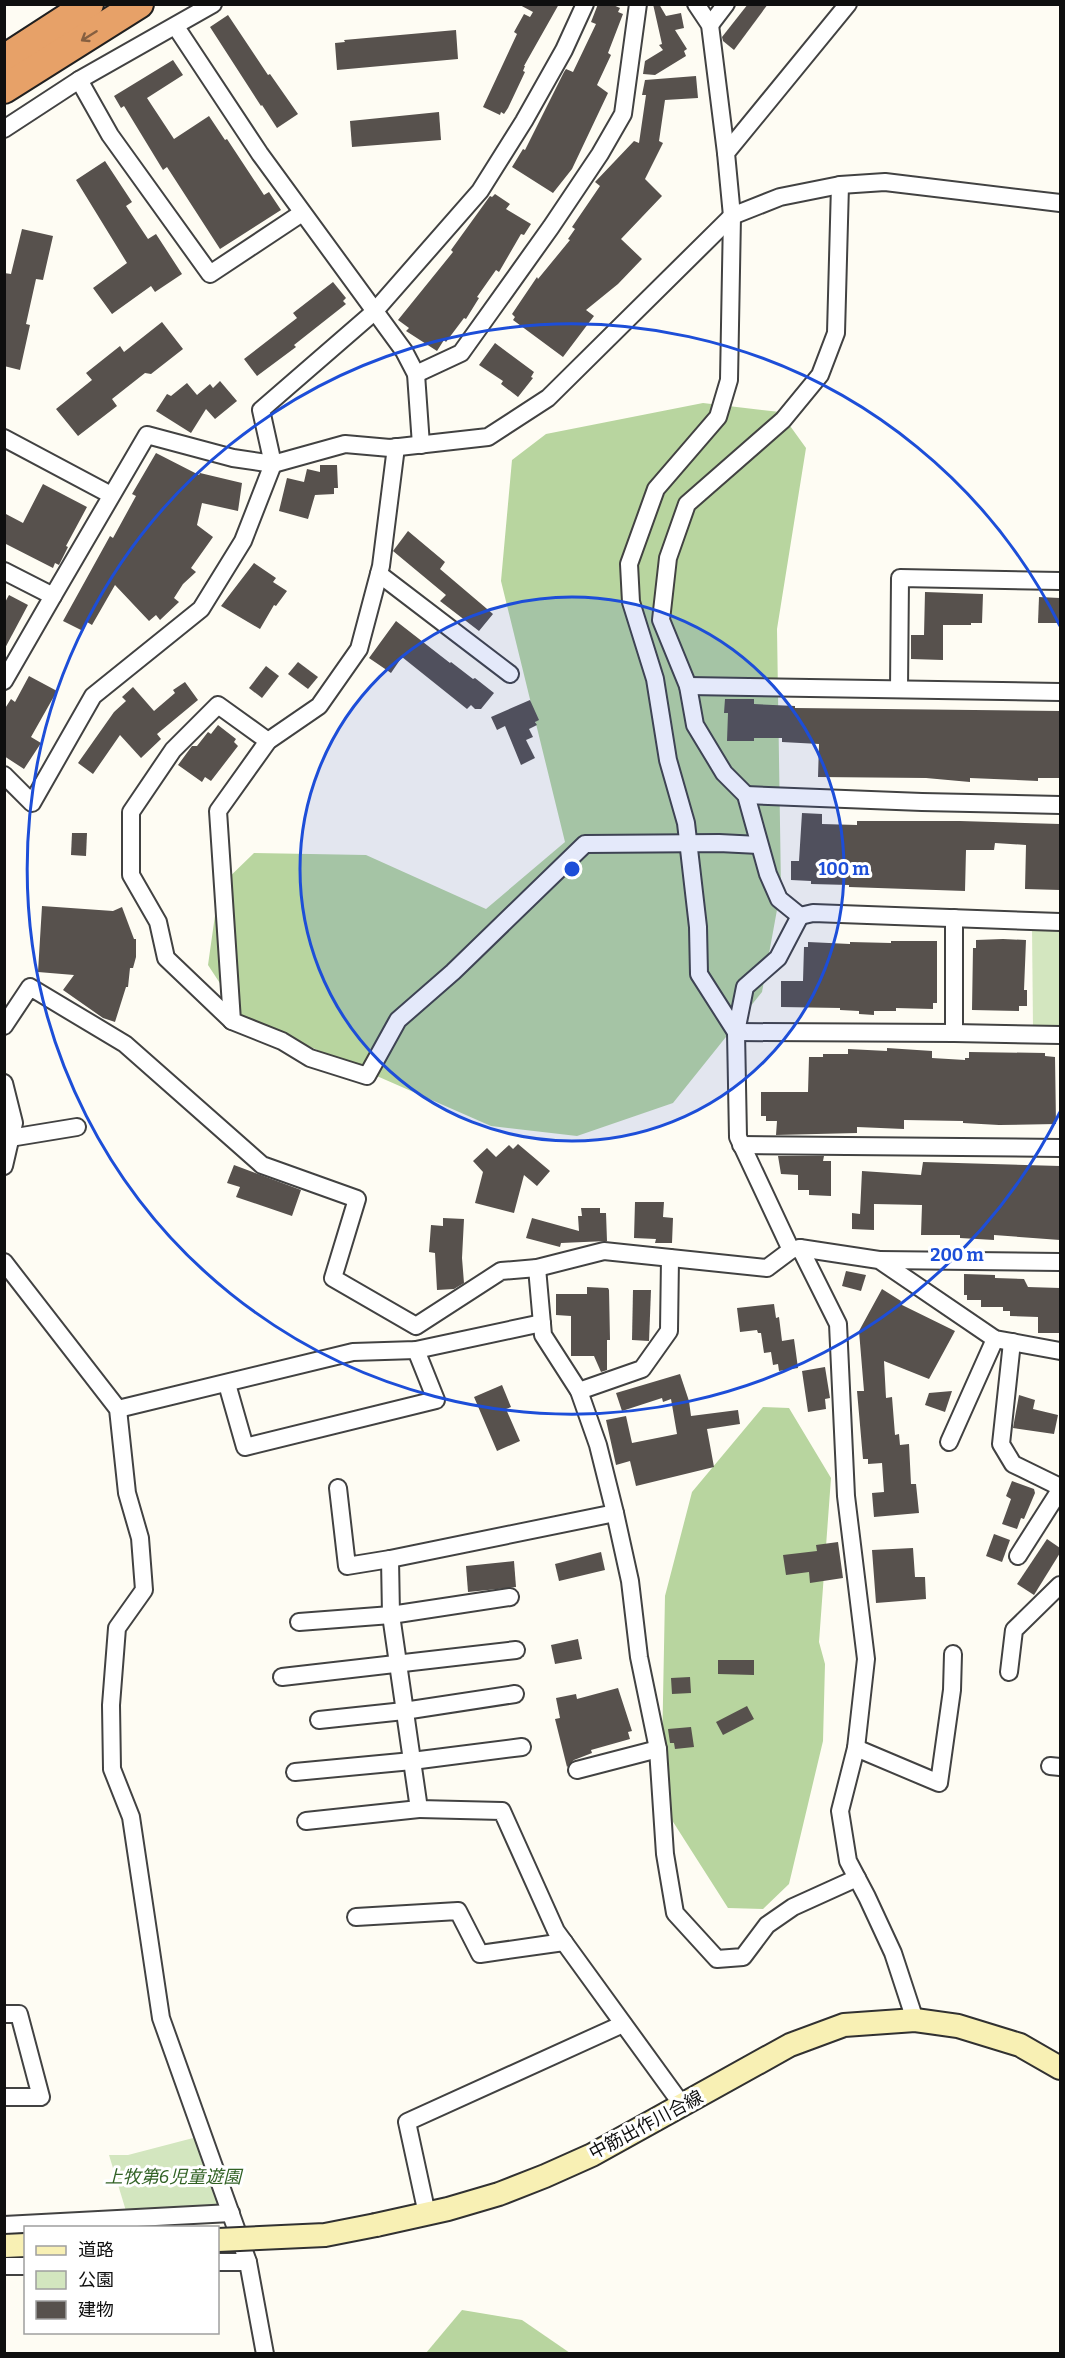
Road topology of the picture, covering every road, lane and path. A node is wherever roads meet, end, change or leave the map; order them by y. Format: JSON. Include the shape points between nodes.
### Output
{"nodes":[{"id":1,"x":90,"y":4,"type":"edge"},
{"id":2,"x":139,"y":4,"type":"edge"},
{"id":3,"x":213,"y":4,"type":"edge"},
{"id":4,"x":585,"y":4,"type":"edge"},
{"id":5,"x":638,"y":4,"type":"edge"},
{"id":6,"x":696,"y":4,"type":"edge"},
{"id":7,"x":726,"y":4,"type":"edge"},
{"id":8,"x":848,"y":4,"type":"edge"},
{"id":9,"x":710,"y":25,"type":"junction"},
{"id":10,"x":176,"y":27,"type":"junction"},
{"id":11,"x":4,"y":59,"type":"edge"},
{"id":12,"x":79,"y":80,"type":"junction"},
{"id":13,"x":4,"y":89,"type":"edge"},
{"id":14,"x":4,"y":129,"type":"edge"},
{"id":15,"x":726,"y":153,"type":"junction"},
{"id":16,"x":840,"y":185,"type":"junction"},
{"id":17,"x":1060,"y":203,"type":"edge"},
{"id":18,"x":302,"y":213,"type":"junction"},
{"id":19,"x":732,"y":216,"type":"junction"},
{"id":20,"x":374,"y":312,"type":"junction"},
{"id":21,"x":416,"y":374,"type":"junction"},
{"id":22,"x":4,"y":438,"type":"edge"},
{"id":23,"x":421,"y":445,"type":"junction"},
{"id":24,"x":396,"y":447,"type":"junction"},
{"id":25,"x":273,"y":464,"type":"junction"},
{"id":26,"x":111,"y":495,"type":"junction"},
{"id":27,"x":4,"y":571,"type":"edge"},
{"id":28,"x":378,"y":574,"type":"junction"},
{"id":29,"x":1060,"y":581,"type":"edge"},
{"id":30,"x":53,"y":596,"type":"junction"},
{"id":31,"x":631,"y":602,"type":"junction"},
{"id":32,"x":662,"y":620,"type":"junction"},
{"id":33,"x":510,"y":674,"type":"dead end"},
{"id":34,"x":4,"y":681,"type":"edge"},
{"id":35,"x":688,"y":686,"type":"junction"},
{"id":36,"x":899,"y":689,"type":"junction"},
{"id":37,"x":1060,"y":692,"type":"edge"},
{"id":38,"x":268,"y":741,"type":"junction"},
{"id":39,"x":4,"y":775,"type":"edge"},
{"id":40,"x":746,"y":795,"type":"junction"},
{"id":41,"x":1060,"y":805,"type":"edge"},
{"id":42,"x":688,"y":843,"type":"junction"},
{"id":43,"x":759,"y":845,"type":"junction"},
{"id":44,"x":800,"y":916,"type":"junction"},
{"id":45,"x":954,"y":918,"type":"junction"},
{"id":46,"x":1060,"y":922,"type":"edge"},
{"id":47,"x":232,"y":1021,"type":"junction"},
{"id":48,"x":4,"y":1026,"type":"edge"},
{"id":49,"x":736,"y":1032,"type":"junction"},
{"id":50,"x":954,"y":1033,"type":"junction"},
{"id":51,"x":1060,"y":1035,"type":"edge"},
{"id":52,"x":4,"y":1083,"type":"edge"},
{"id":53,"x":77,"y":1127,"type":"dead end"},
{"id":54,"x":8,"y":1139,"type":"edge"},
{"id":55,"x":741,"y":1144,"type":"junction"},
{"id":56,"x":1060,"y":1148,"type":"edge"},
{"id":57,"x":4,"y":1166,"type":"edge"},
{"id":58,"x":796,"y":1249,"type":"junction"},
{"id":59,"x":670,"y":1258,"type":"junction"},
{"id":60,"x":879,"y":1260,"type":"junction"},
{"id":61,"x":4,"y":1262,"type":"edge"},
{"id":62,"x":1060,"y":1262,"type":"edge"},
{"id":63,"x":537,"y":1268,"type":"junction"},
{"id":64,"x":542,"y":1323,"type":"junction"},
{"id":65,"x":995,"y":1339,"type":"junction"},
{"id":66,"x":1012,"y":1342,"type":"junction"},
{"id":67,"x":416,"y":1350,"type":"junction"},
{"id":68,"x":1060,"y":1350,"type":"edge"},
{"id":69,"x":227,"y":1384,"type":"junction"},
{"id":70,"x":579,"y":1391,"type":"junction"},
{"id":71,"x":118,"y":1409,"type":"junction"},
{"id":72,"x":949,"y":1442,"type":"dead end"},
{"id":73,"x":338,"y":1488,"type":"dead end"},
{"id":74,"x":1060,"y":1488,"type":"edge"},
{"id":75,"x":615,"y":1514,"type":"junction"},
{"id":76,"x":1018,"y":1556,"type":"dead end"},
{"id":77,"x":390,"y":1559,"type":"junction"},
{"id":78,"x":1060,"y":1585,"type":"edge"},
{"id":79,"x":510,"y":1597,"type":"dead end"},
{"id":80,"x":391,"y":1615,"type":"junction"},
{"id":81,"x":299,"y":1623,"type":"dead end"},
{"id":82,"x":516,"y":1650,"type":"dead end"},
{"id":83,"x":953,"y":1654,"type":"dead end"},
{"id":84,"x":398,"y":1663,"type":"junction"},
{"id":85,"x":1009,"y":1672,"type":"dead end"},
{"id":86,"x":282,"y":1677,"type":"dead end"},
{"id":87,"x":515,"y":1694,"type":"dead end"},
{"id":88,"x":404,"y":1711,"type":"junction"},
{"id":89,"x":319,"y":1720,"type":"dead end"},
{"id":90,"x":522,"y":1747,"type":"dead end"},
{"id":91,"x":856,"y":1748,"type":"junction"},
{"id":92,"x":657,"y":1749,"type":"junction"},
{"id":93,"x":412,"y":1761,"type":"junction"},
{"id":94,"x":577,"y":1770,"type":"dead end"},
{"id":95,"x":295,"y":1772,"type":"dead end"},
{"id":96,"x":419,"y":1809,"type":"junction"},
{"id":97,"x":306,"y":1821,"type":"dead end"},
{"id":98,"x":857,"y":1878,"type":"junction"},
{"id":99,"x":356,"y":1917,"type":"dead end"},
{"id":100,"x":564,"y":1942,"type":"junction"},
{"id":101,"x":4,"y":2014,"type":"edge"},
{"id":102,"x":915,"y":2020,"type":"junction"},
{"id":103,"x":623,"y":2024,"type":"junction"},
{"id":104,"x":1060,"y":2068,"type":"edge"},
{"id":105,"x":4,"y":2097,"type":"edge"},
{"id":106,"x":682,"y":2106,"type":"junction"},
{"id":107,"x":231,"y":2213,"type":"junction"},
{"id":108,"x":427,"y":2214,"type":"junction"},
{"id":109,"x":4,"y":2225,"type":"edge"},
{"id":110,"x":219,"y":2240,"type":"edge"},
{"id":111,"x":24,"y":2245,"type":"edge"},
{"id":112,"x":4,"y":2246,"type":"edge"},
{"id":113,"x":219,"y":2262,"type":"edge"},
{"id":114,"x":248,"y":2262,"type":"junction"},
{"id":115,"x":4,"y":2266,"type":"edge"},
{"id":116,"x":24,"y":2266,"type":"edge"},
{"id":117,"x":265,"y":2354,"type":"edge"}],
"edges":[{"from":1,"to":11,"type":"highway"},
{"from":2,"to":13,"type":"highway","one_way":true},
{"from":3,"to":10,"type":"street"},
{"from":4,"to":20,"type":"street","via":[[524,121],[480,191]]},
{"from":5,"to":21,"type":"street","via":[[623,114],[600,154],[461,353]]},
{"from":6,"to":9,"type":"street"},
{"from":7,"to":9,"type":"street"},
{"from":8,"to":15,"type":"street"},
{"from":9,"to":15,"type":"street"},
{"from":10,"to":12,"type":"street"},
{"from":10,"to":18,"type":"street"},
{"from":12,"to":14,"type":"street"},
{"from":12,"to":18,"type":"street","via":[[110,135],[210,274]]},
{"from":15,"to":19,"type":"street"},
{"from":16,"to":17,"type":"street","via":[[885,182]]},
{"from":16,"to":19,"type":"street","via":[[780,197]]},
{"from":16,"to":32,"type":"street","via":[[836,333],[820,375],[783,420],[687,504],[668,558]]},
{"from":18,"to":20,"type":"street"},
{"from":19,"to":23,"type":"street","via":[[548,398],[488,437]]},
{"from":19,"to":31,"type":"street","via":[[729,380],[718,417],[656,489],[629,564]]},
{"from":20,"to":21,"type":"street"},
{"from":20,"to":25,"type":"street","via":[[261,410]]},
{"from":21,"to":23,"type":"street"},
{"from":22,"to":26,"type":"street"},
{"from":23,"to":24,"type":"street"},
{"from":24,"to":25,"type":"street","via":[[345,444]]},
{"from":24,"to":28,"type":"street"},
{"from":25,"to":26,"type":"street","via":[[233,458],[147,435]]},
{"from":25,"to":39,"type":"street","via":[[243,542],[201,609],[93,696],[32,803]]},
{"from":26,"to":30,"type":"street"},
{"from":27,"to":30,"type":"street"},
{"from":28,"to":33,"type":"street"},
{"from":28,"to":38,"type":"street","via":[[359,649],[319,706]]},
{"from":29,"to":36,"type":"street","via":[[900,578]]},
{"from":30,"to":34,"type":"street"},
{"from":31,"to":32,"type":"street"},
{"from":31,"to":42,"type":"street","via":[[655,679],[668,759]]},
{"from":32,"to":35,"type":"street"},
{"from":35,"to":36,"type":"street"},
{"from":35,"to":40,"type":"street","via":[[695,725],[724,772]]},
{"from":36,"to":37,"type":"street"},
{"from":38,"to":47,"type":"street","via":[[218,811]]},
{"from":38,"to":47,"type":"street","via":[[219,705],[173,750],[131,812],[131,875],[158,922],[166,958]]},
{"from":40,"to":41,"type":"street"},
{"from":40,"to":43,"type":"street"},
{"from":42,"to":43,"type":"street"},
{"from":42,"to":47,"type":"street","via":[[585,844],[398,1020],[368,1076],[310,1058],[282,1041]]},
{"from":42,"to":49,"type":"street","via":[[699,974]]},
{"from":43,"to":44,"type":"street","via":[[779,899]]},
{"from":44,"to":45,"type":"street","via":[[813,913]]},
{"from":44,"to":49,"type":"street","via":[[778,958],[745,987]]},
{"from":45,"to":46,"type":"street"},
{"from":45,"to":50,"type":"street"},
{"from":48,"to":63,"type":"street","via":[[30,987],[124,1044],[262,1165],[357,1199],[333,1278],[416,1326],[501,1271]]},
{"from":49,"to":50,"type":"street"},
{"from":49,"to":55,"type":"street"},
{"from":50,"to":51,"type":"street"},
{"from":52,"to":54,"type":"street","via":[[14,1123]]},
{"from":53,"to":54,"type":"street"},
{"from":54,"to":57,"type":"street"},
{"from":55,"to":56,"type":"street"},
{"from":55,"to":58,"type":"street"},
{"from":58,"to":59,"type":"street","via":[[767,1268]]},
{"from":58,"to":60,"type":"street"},
{"from":58,"to":91,"type":"street","via":[[838,1324],[846,1496],[866,1659]]},
{"from":59,"to":63,"type":"street","via":[[604,1251]]},
{"from":59,"to":70,"type":"street","via":[[669,1331],[642,1370]]},
{"from":60,"to":62,"type":"street"},
{"from":60,"to":65,"type":"street"},
{"from":61,"to":71,"type":"street"},
{"from":63,"to":64,"type":"street"},
{"from":64,"to":67,"type":"street"},
{"from":64,"to":70,"type":"street","via":[[543,1335]]},
{"from":65,"to":66,"type":"street"},
{"from":65,"to":72,"type":"street"},
{"from":66,"to":68,"type":"street"},
{"from":66,"to":74,"type":"street","via":[[1001,1444],[1013,1464]]},
{"from":67,"to":69,"type":"street","via":[[353,1352]]},
{"from":67,"to":69,"type":"street","via":[[436,1400],[244,1447]]},
{"from":69,"to":71,"type":"street"},
{"from":70,"to":75,"type":"street","via":[[598,1444]]},
{"from":71,"to":107,"type":"street","via":[[127,1493],[140,1538],[144,1590],[117,1628],[111,1705],[112,1769],[131,1817],[161,2018]]},
{"from":73,"to":77,"type":"street","via":[[347,1566]]},
{"from":74,"to":76,"type":"street"},
{"from":75,"to":77,"type":"street"},
{"from":75,"to":92,"type":"street"},
{"from":77,"to":80,"type":"street"},
{"from":78,"to":85,"type":"street","via":[[1014,1629]]},
{"from":79,"to":80,"type":"street"},
{"from":80,"to":81,"type":"street"},
{"from":80,"to":84,"type":"street"},
{"from":82,"to":84,"type":"street"},
{"from":83,"to":91,"type":"street","via":[[939,1783]]},
{"from":84,"to":86,"type":"street"},
{"from":84,"to":88,"type":"street"},
{"from":87,"to":88,"type":"street"},
{"from":88,"to":89,"type":"street"},
{"from":88,"to":93,"type":"street"},
{"from":90,"to":93,"type":"street"},
{"from":91,"to":98,"type":"street","via":[[840,1811],[848,1861]]},
{"from":92,"to":94,"type":"street"},
{"from":92,"to":98,"type":"street","via":[[665,1854],[675,1913],[717,1959],[743,1957],[767,1925],[793,1907]]},
{"from":93,"to":95,"type":"street"},
{"from":93,"to":96,"type":"street"},
{"from":96,"to":97,"type":"street"},
{"from":96,"to":100,"type":"street","via":[[502,1811]]},
{"from":98,"to":102,"type":"street","via":[[893,1953]]},
{"from":99,"to":100,"type":"street","via":[[458,1911],[480,1954]]},
{"from":100,"to":103,"type":"street"},
{"from":101,"to":105,"type":"street","via":[[19,2014],[41,2097]]},
{"from":102,"to":104,"type":"main road","name":"中筋出作川合線","via":[[958,2026],[1020,2044]]},
{"from":102,"to":106,"type":"main road","name":"中筋出作川合線","via":[[844,2025],[819,2033],[773,2054]]},
{"from":103,"to":106,"type":"street"},
{"from":103,"to":108,"type":"street","via":[[407,2122]]},
{"from":106,"to":108,"type":"main road","name":"中筋出作川合線","via":[[544,2176],[499,2194]]},
{"from":107,"to":109,"type":"street"},
{"from":107,"to":114,"type":"street"},
{"from":108,"to":110,"type":"main road","name":"中筋出作川合線","bridge":true,"via":[[325,2235]]},
{"from":111,"to":112,"type":"main road"},
{"from":113,"to":114,"type":"street"},
{"from":114,"to":117,"type":"street"},
{"from":115,"to":116,"type":"street"}]}
